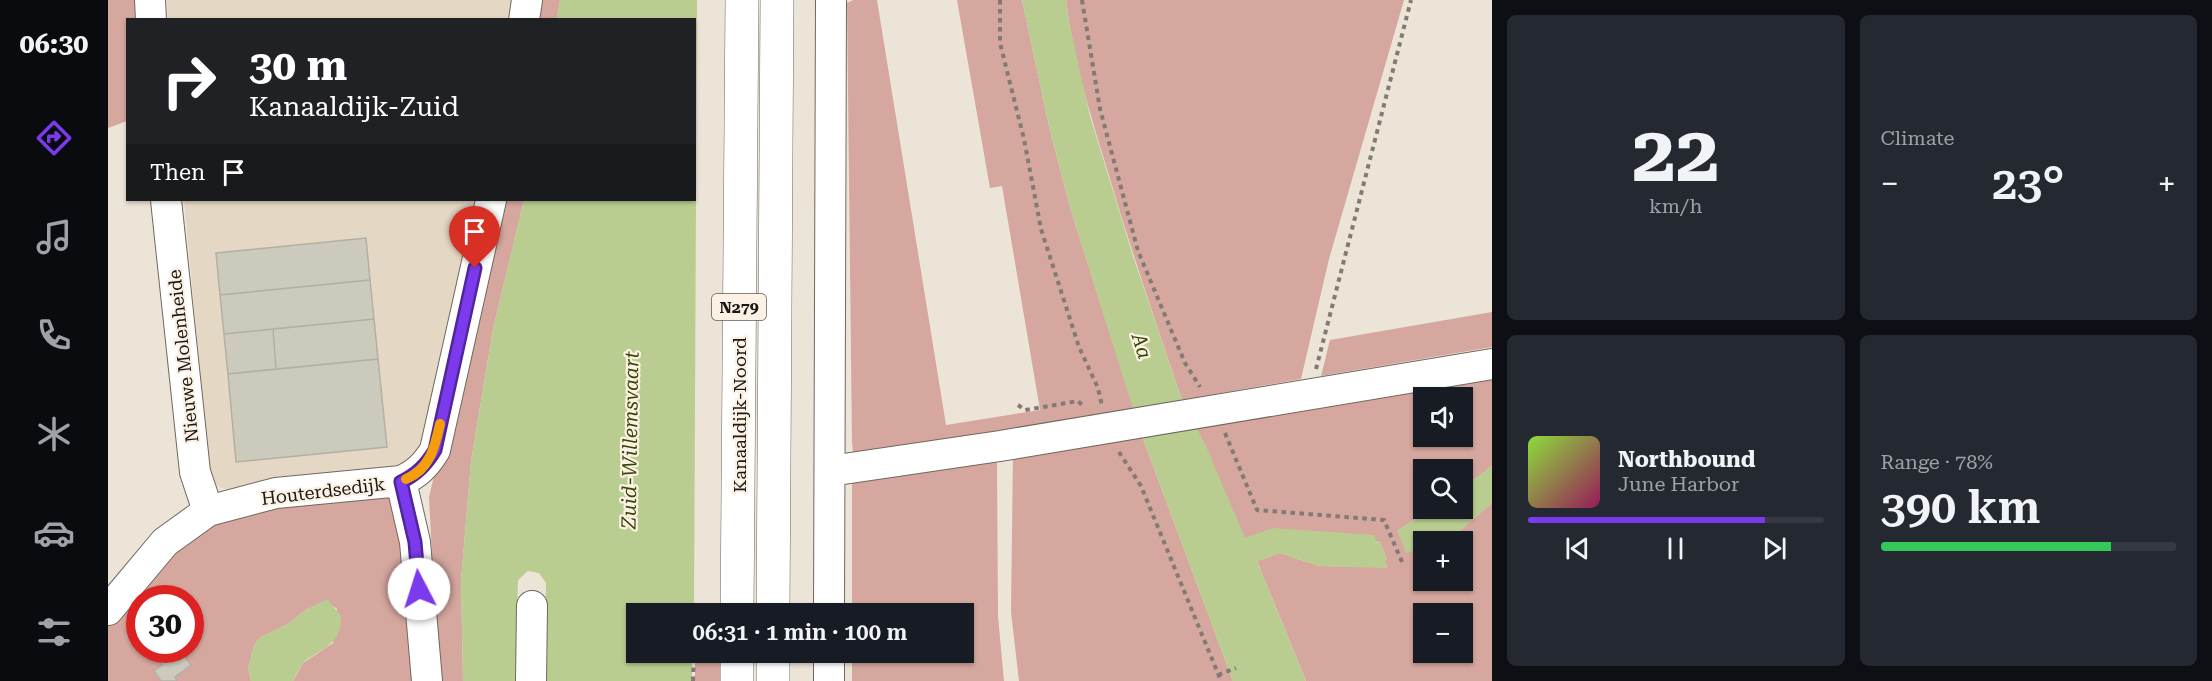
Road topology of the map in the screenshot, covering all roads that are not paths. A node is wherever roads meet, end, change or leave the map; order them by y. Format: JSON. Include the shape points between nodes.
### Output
{"nodes":[{"id":1,"x":150,"y":0,"type":"edge"},
{"id":2,"x":527,"y":0,"type":"edge"},
{"id":3,"x":742,"y":0,"type":"edge"},
{"id":4,"x":777,"y":0,"type":"edge"},
{"id":5,"x":831,"y":0,"type":"edge"},
{"id":6,"x":151,"y":18,"type":"edge"},
{"id":7,"x":524,"y":18,"type":"edge"},
{"id":8,"x":166,"y":201,"type":"edge"},
{"id":9,"x":491,"y":201,"type":"edge"},
{"id":10,"x":1492,"y":364,"type":"edge"},
{"id":11,"x":830,"y":471,"type":"junction"},
{"id":12,"x":401,"y":482,"type":"junction"},
{"id":13,"x":208,"y":511,"type":"junction"},
{"id":14,"x":737,"y":603,"type":"edge"},
{"id":15,"x":773,"y":603,"type":"edge"},
{"id":16,"x":829,"y":603,"type":"edge"},
{"id":17,"x":532,"y":606,"type":"dead end"},
{"id":18,"x":108,"y":610,"type":"edge"},
{"id":19,"x":737,"y":663,"type":"edge"},
{"id":20,"x":773,"y":663,"type":"edge"},
{"id":21,"x":829,"y":663,"type":"edge"},
{"id":22,"x":427,"y":681,"type":"edge"},
{"id":23,"x":531,"y":681,"type":"edge"},
{"id":24,"x":737,"y":681,"type":"edge"},
{"id":25,"x":773,"y":681,"type":"edge"},
{"id":26,"x":829,"y":681,"type":"edge"}],
"edges":[{"from":1,"to":6,"type":"street"},
{"from":2,"to":7,"type":"street"},
{"from":3,"to":14,"type":"highway","name":"Kanaaldijk-Noord","number":"N279"},
{"from":4,"to":15,"type":"highway","name":"Kanaaldijk-Noord","number":"N279"},
{"from":5,"to":11,"type":"street"},
{"from":8,"to":13,"type":"street","name":"Nieuwe Molenheide","via":[[195,472]]},
{"from":9,"to":12,"type":"street","via":[[435,450],[426,465]]},
{"from":10,"to":11,"type":"street"},
{"from":11,"to":16,"type":"street"},
{"from":12,"to":13,"type":"street","name":"Houterdsedijk","via":[[276,494]]},
{"from":12,"to":22,"type":"street","via":[[415,542]]},
{"from":13,"to":18,"type":"street","name":"Houterdsedijk","via":[[165,542]]},
{"from":17,"to":23,"type":"street"},
{"from":19,"to":24,"type":"highway"},
{"from":20,"to":25,"type":"highway"},
{"from":21,"to":26,"type":"street"}]}
